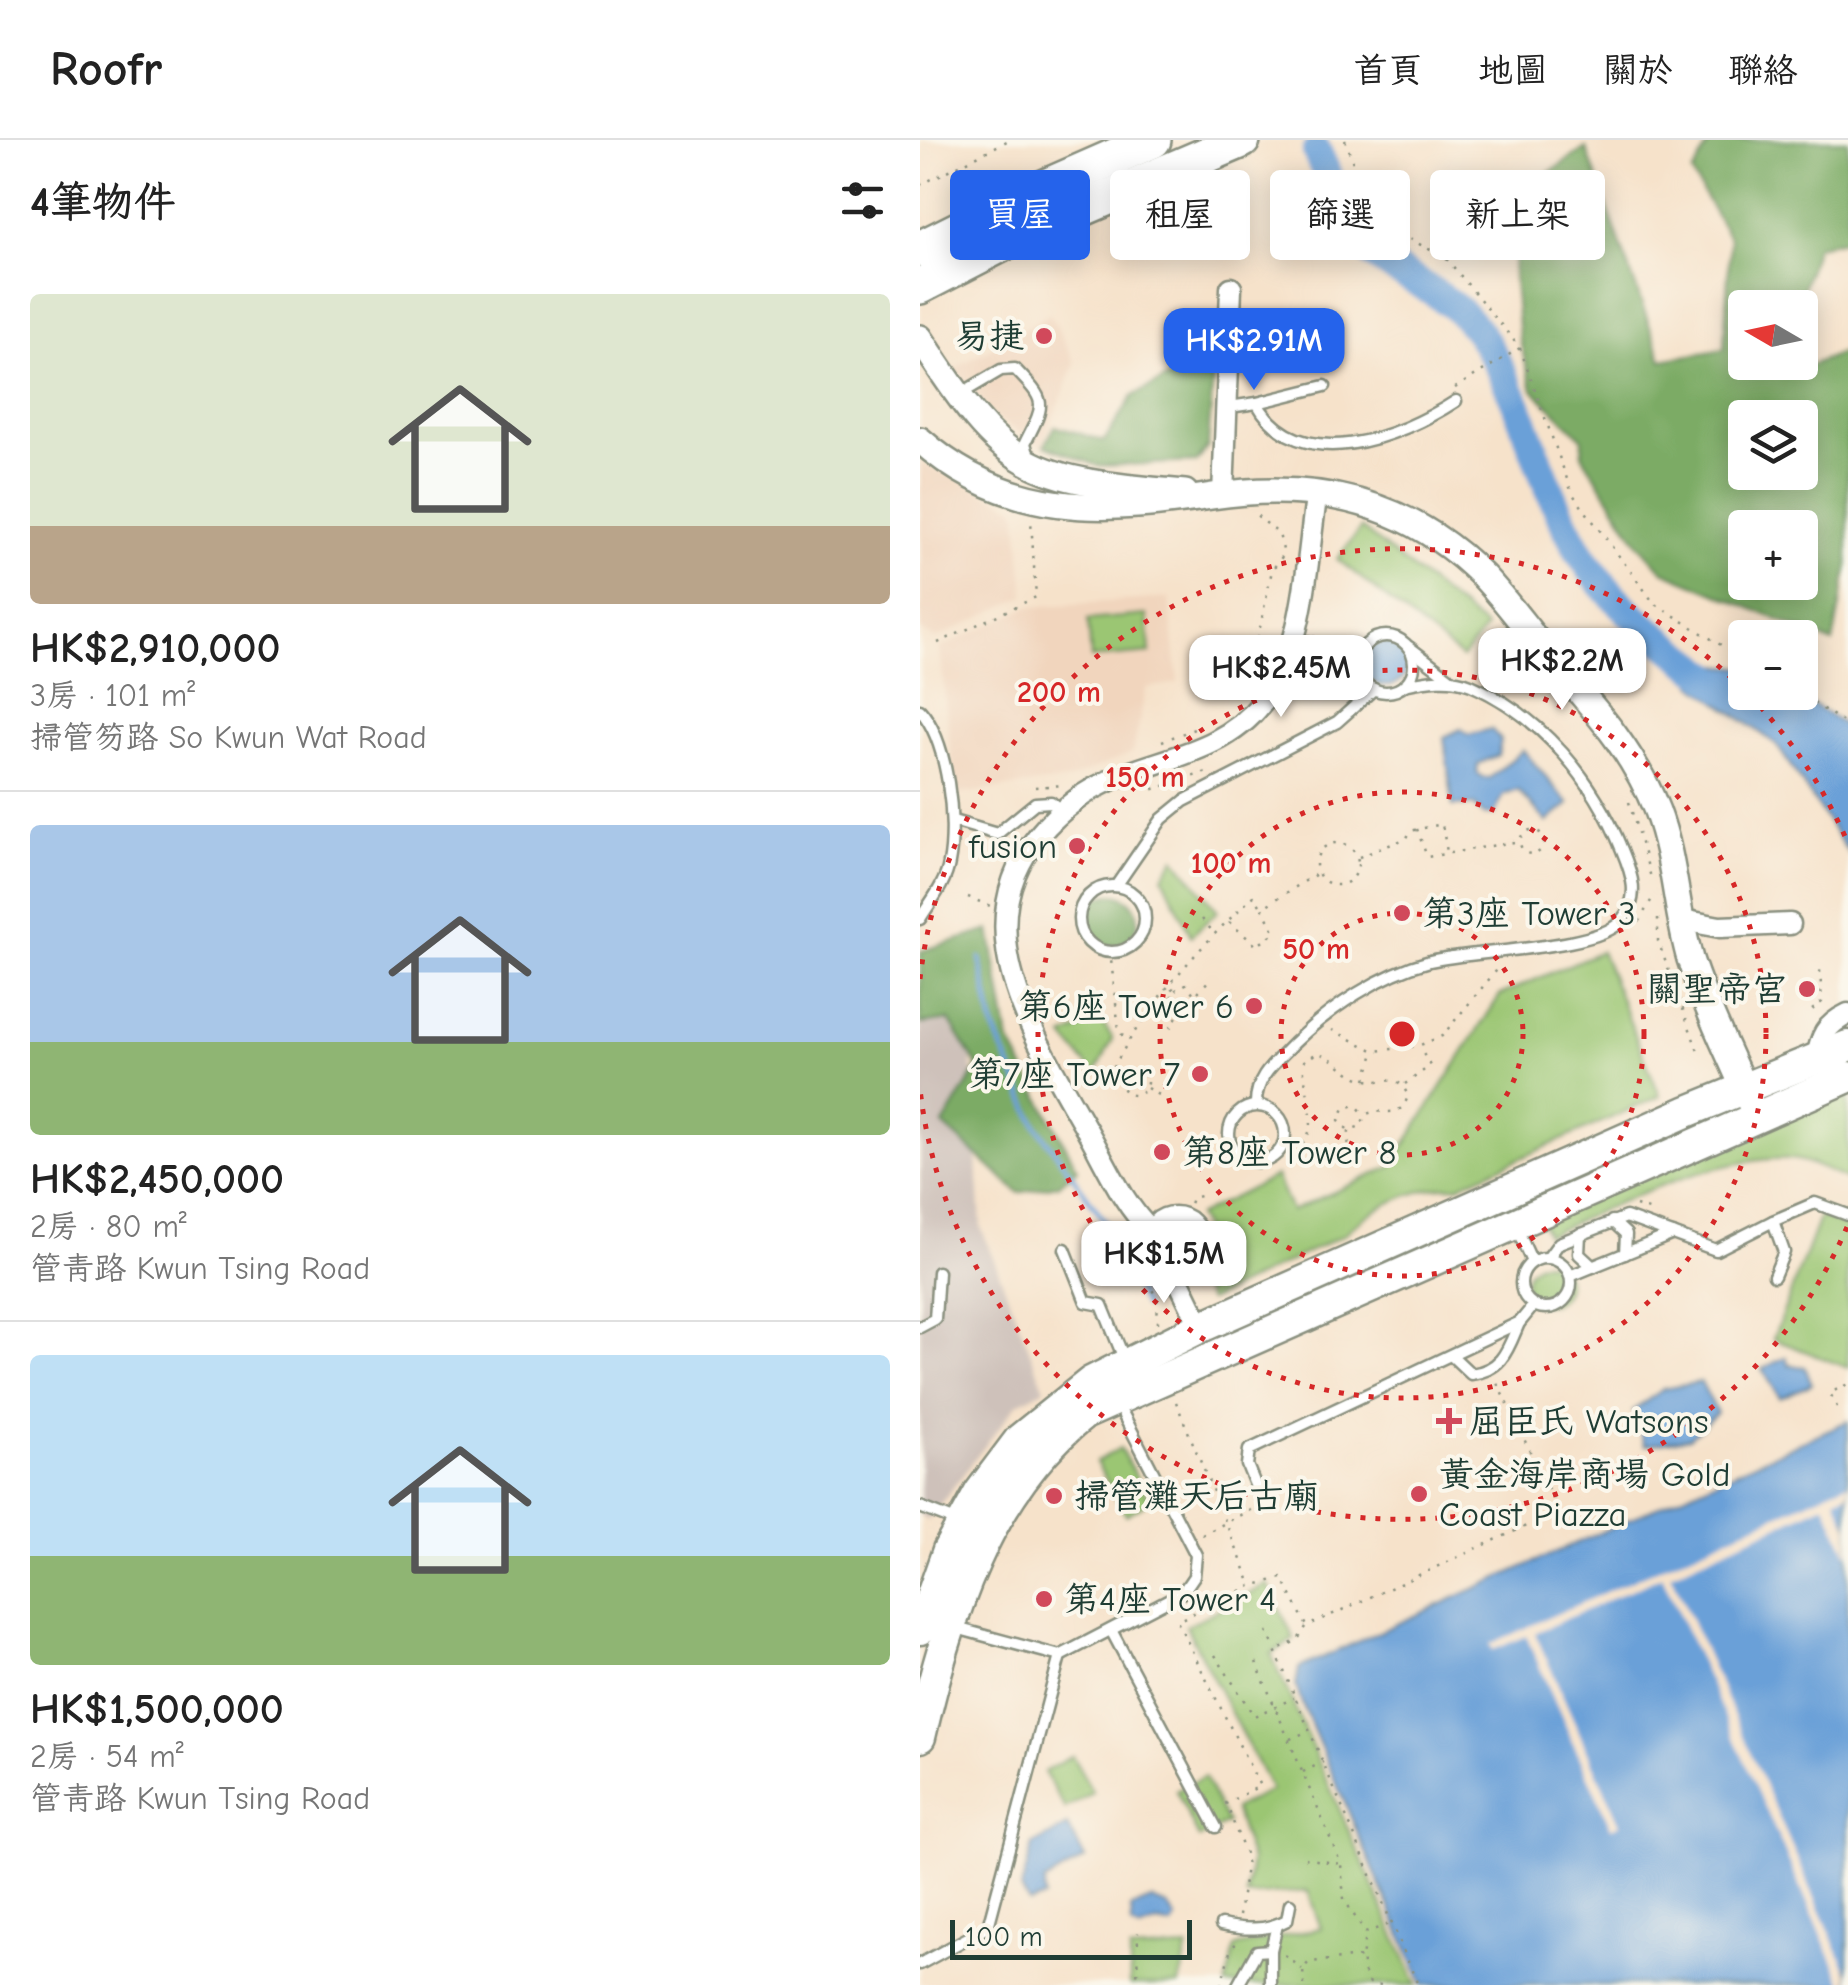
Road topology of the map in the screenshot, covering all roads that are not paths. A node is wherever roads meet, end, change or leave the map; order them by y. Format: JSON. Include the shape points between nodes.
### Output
{"nodes":[{"id":1,"x":1153,"y":140,"type":"edge"},
{"id":2,"x":1242,"y":140,"type":"edge"},
{"id":3,"x":920,"y":248,"type":"edge"},
{"id":4,"x":920,"y":286,"type":"edge"},
{"id":5,"x":1230,"y":288,"type":"dead end"},
{"id":6,"x":920,"y":338,"type":"edge"},
{"id":7,"x":1324,"y":386,"type":"dead end"},
{"id":8,"x":956,"y":392,"type":"junction"},
{"id":9,"x":1456,"y":401,"type":"dead end"},
{"id":10,"x":1257,"y":403,"type":"junction"},
{"id":11,"x":1229,"y":407,"type":"junction"},
{"id":12,"x":920,"y":440,"type":"edge"},
{"id":13,"x":1034,"y":467,"type":"junction"},
{"id":14,"x":1317,"y":492,"type":"junction"},
{"id":15,"x":1219,"y":495,"type":"junction"},
{"id":16,"x":1293,"y":638,"type":"junction"},
{"id":17,"x":1408,"y":646,"type":"junction"},
{"id":18,"x":1359,"y":655,"type":"junction"},
{"id":19,"x":1451,"y":679,"type":"junction"},
{"id":20,"x":1404,"y":685,"type":"junction"},
{"id":21,"x":1374,"y":689,"type":"junction"},
{"id":22,"x":920,"y":710,"type":"edge"},
{"id":23,"x":1062,"y":812,"type":"junction"},
{"id":24,"x":953,"y":821,"type":"junction"},
{"id":25,"x":1116,"y":886,"type":"junction"},
{"id":26,"x":920,"y":919,"type":"edge"},
{"id":27,"x":1682,"y":920,"type":"junction"},
{"id":28,"x":1790,"y":924,"type":"dead end"},
{"id":29,"x":1847,"y":1018,"type":"edge"},
{"id":30,"x":1848,"y":1077,"type":"edge"},
{"id":31,"x":1744,"y":1088,"type":"junction"},
{"id":32,"x":1256,"y":1105,"type":"junction"},
{"id":33,"x":1756,"y":1118,"type":"junction"},
{"id":34,"x":1508,"y":1210,"type":"junction"},
{"id":35,"x":1848,"y":1215,"type":"edge"},
{"id":36,"x":1612,"y":1221,"type":"junction"},
{"id":37,"x":1773,"y":1222,"type":"junction"},
{"id":38,"x":1154,"y":1223,"type":"junction"},
{"id":39,"x":1580,"y":1234,"type":"junction"},
{"id":40,"x":1672,"y":1234,"type":"junction"},
{"id":41,"x":1065,"y":1250,"type":"dead end"},
{"id":42,"x":1626,"y":1254,"type":"junction"},
{"id":43,"x":1548,"y":1258,"type":"junction"},
{"id":44,"x":1532,"y":1262,"type":"junction"},
{"id":45,"x":1171,"y":1264,"type":"junction"},
{"id":46,"x":1593,"y":1267,"type":"junction"},
{"id":47,"x":938,"y":1272,"type":"dead end"},
{"id":48,"x":1570,"y":1276,"type":"junction"},
{"id":49,"x":1774,"y":1276,"type":"dead end"},
{"id":50,"x":1534,"y":1305,"type":"junction"},
{"id":51,"x":1520,"y":1322,"type":"junction"},
{"id":52,"x":1201,"y":1327,"type":"junction"},
{"id":53,"x":920,"y":1328,"type":"edge"},
{"id":54,"x":1452,"y":1356,"type":"junction"},
{"id":55,"x":1125,"y":1362,"type":"junction"},
{"id":56,"x":1124,"y":1416,"type":"dead end"},
{"id":57,"x":1263,"y":1504,"type":"road end"},
{"id":58,"x":920,"y":1507,"type":"edge"},
{"id":59,"x":975,"y":1529,"type":"junction"},
{"id":60,"x":931,"y":1624,"type":"edge"},
{"id":61,"x":1111,"y":1630,"type":"junction"},
{"id":62,"x":1060,"y":1656,"type":"junction"},
{"id":63,"x":920,"y":1737,"type":"edge"},
{"id":64,"x":1216,"y":1827,"type":"dead end"},
{"id":65,"x":1290,"y":1904,"type":"dead end"},
{"id":66,"x":1221,"y":1925,"type":"dead end"},
{"id":67,"x":1277,"y":1925,"type":"junction"},
{"id":68,"x":1271,"y":1950,"type":"junction"},
{"id":69,"x":920,"y":1964,"type":"edge"},
{"id":70,"x":1238,"y":1985,"type":"edge"},
{"id":71,"x":1271,"y":1985,"type":"edge"}],
"edges":[{"from":1,"to":3,"type":"highway"},
{"from":2,"to":4,"type":"highway","via":[[1015,237]]},
{"from":5,"to":11,"type":"street"},
{"from":6,"to":8,"type":"street"},
{"from":7,"to":10,"type":"lane"},
{"from":8,"to":13,"type":"street","via":[[993,440]]},
{"from":8,"to":13,"type":"lane","via":[[1015,370],[1041,396],[1043,408],[1026,443]]},
{"from":9,"to":10,"type":"lane","via":[[1407,428],[1316,446],[1281,435]]},
{"from":10,"to":11,"type":"lane"},
{"from":11,"to":15,"type":"street"},
{"from":12,"to":15,"type":"street","via":[[975,478],[1042,500],[1140,508]]},
{"from":13,"to":15,"type":"street","via":[[1088,485]]},
{"from":14,"to":15,"type":"street"},
{"from":14,"to":16,"type":"street"},
{"from":14,"to":27,"type":"street","via":[[1370,502],[1424,528],[1502,597],[1631,758],[1666,837]]},
{"from":16,"to":18,"type":"lane"},
{"from":16,"to":23,"type":"street","via":[[1271,691],[1234,731],[1103,786]]},
{"from":17,"to":18,"type":"lane","via":[[1377,637]]},
{"from":17,"to":19,"type":"lane"},
{"from":17,"to":20,"type":"lane","via":[[1413,670]]},
{"from":18,"to":21,"type":"lane","via":[[1362,679]]},
{"from":19,"to":20,"type":"lane"},
{"from":19,"to":32,"type":"lane","via":[[1515,712],[1572,762],[1602,806],[1633,880],[1632,901],[1604,933],[1410,969],[1319,1020],[1264,1074]]},
{"from":20,"to":21,"type":"lane"},
{"from":21,"to":25,"type":"lane","via":[[1338,722],[1184,801],[1162,819]]},
{"from":22,"to":24,"type":"lane","via":[[938,738]]},
{"from":23,"to":24,"type":"lane","via":[[1050,802],[1035,803],[994,834]]},
{"from":23,"to":38,"type":"street","via":[[1037,839],[1011,887],[1003,926],[1010,974],[1043,1053],[1129,1204]]},
{"from":24,"to":26,"type":"lane","via":[[944,880]]},
{"from":25,"to":25,"type":"lane","via":[[1136,896],[1144,916],[1139,938],[1110,951],[1090,944],[1079,915],[1088,896]]},
{"from":27,"to":28,"type":"street","via":[[1720,927]]},
{"from":27,"to":31,"type":"street","via":[[1705,1002]]},
{"from":29,"to":31,"type":"main road","via":[[1816,1061]]},
{"from":30,"to":33,"type":"main road"},
{"from":31,"to":33,"type":"street"},
{"from":31,"to":34,"type":"main road"},
{"from":32,"to":32,"type":"lane","via":[[1232,1119],[1230,1146],[1252,1163],[1270,1159],[1283,1145],[1281,1118]]},
{"from":33,"to":34,"type":"main road"},
{"from":34,"to":44,"type":"lane"},
{"from":34,"to":52,"type":"main road"},
{"from":34,"to":59,"type":"main road","via":[[1074,1422]]},
{"from":35,"to":37,"type":"lane","via":[[1815,1202]]},
{"from":36,"to":39,"type":"lane"},
{"from":36,"to":40,"type":"lane","via":[[1635,1217]]},
{"from":36,"to":42,"type":"lane","via":[[1626,1234]]},
{"from":37,"to":40,"type":"lane","via":[[1716,1250]]},
{"from":37,"to":49,"type":"lane","via":[[1784,1252]]},
{"from":38,"to":45,"type":"street","via":[[1154,1253]]},
{"from":38,"to":45,"type":"street","via":[[1171,1218],[1192,1226],[1197,1248],[1187,1261]]},
{"from":39,"to":43,"type":"lane","via":[[1559,1243]]},
{"from":39,"to":46,"type":"lane","via":[[1579,1254]]},
{"from":40,"to":42,"type":"lane"},
{"from":41,"to":55,"type":"lane","via":[[1086,1302],[1102,1305]]},
{"from":42,"to":46,"type":"lane"},
{"from":43,"to":44,"type":"lane"},
{"from":43,"to":48,"type":"lane"},
{"from":44,"to":50,"type":"lane","via":[[1521,1284]]},
{"from":45,"to":52,"type":"street"},
{"from":46,"to":48,"type":"lane"},
{"from":47,"to":53,"type":"lane","via":[[935,1319]]},
{"from":48,"to":50,"type":"lane","via":[[1569,1292],[1558,1304]]},
{"from":50,"to":51,"type":"lane"},
{"from":51,"to":54,"type":"lane"},
{"from":51,"to":54,"type":"lane","via":[[1502,1362],[1472,1374]]},
{"from":52,"to":55,"type":"main road"},
{"from":54,"to":57,"type":"lane","via":[[1248,1450]]},
{"from":55,"to":59,"type":"main road","via":[[1038,1422],[1001,1462]]},
{"from":56,"to":61,"type":"lane","via":[[1196,1554],[1194,1576],[1183,1592]]},
{"from":58,"to":59,"type":"lane"},
{"from":59,"to":60,"type":"main road"},
{"from":60,"to":62,"type":"lane"},
{"from":60,"to":63,"type":"main road"},
{"from":61,"to":62,"type":"lane"},
{"from":61,"to":64,"type":"lane"},
{"from":62,"to":69,"type":"lane","via":[[988,1928]]},
{"from":65,"to":67,"type":"lane","via":[[1287,1920]]},
{"from":66,"to":67,"type":"lane"},
{"from":67,"to":68,"type":"lane"},
{"from":68,"to":70,"type":"lane","via":[[1256,1951]]},
{"from":68,"to":71,"type":"lane"}]}
